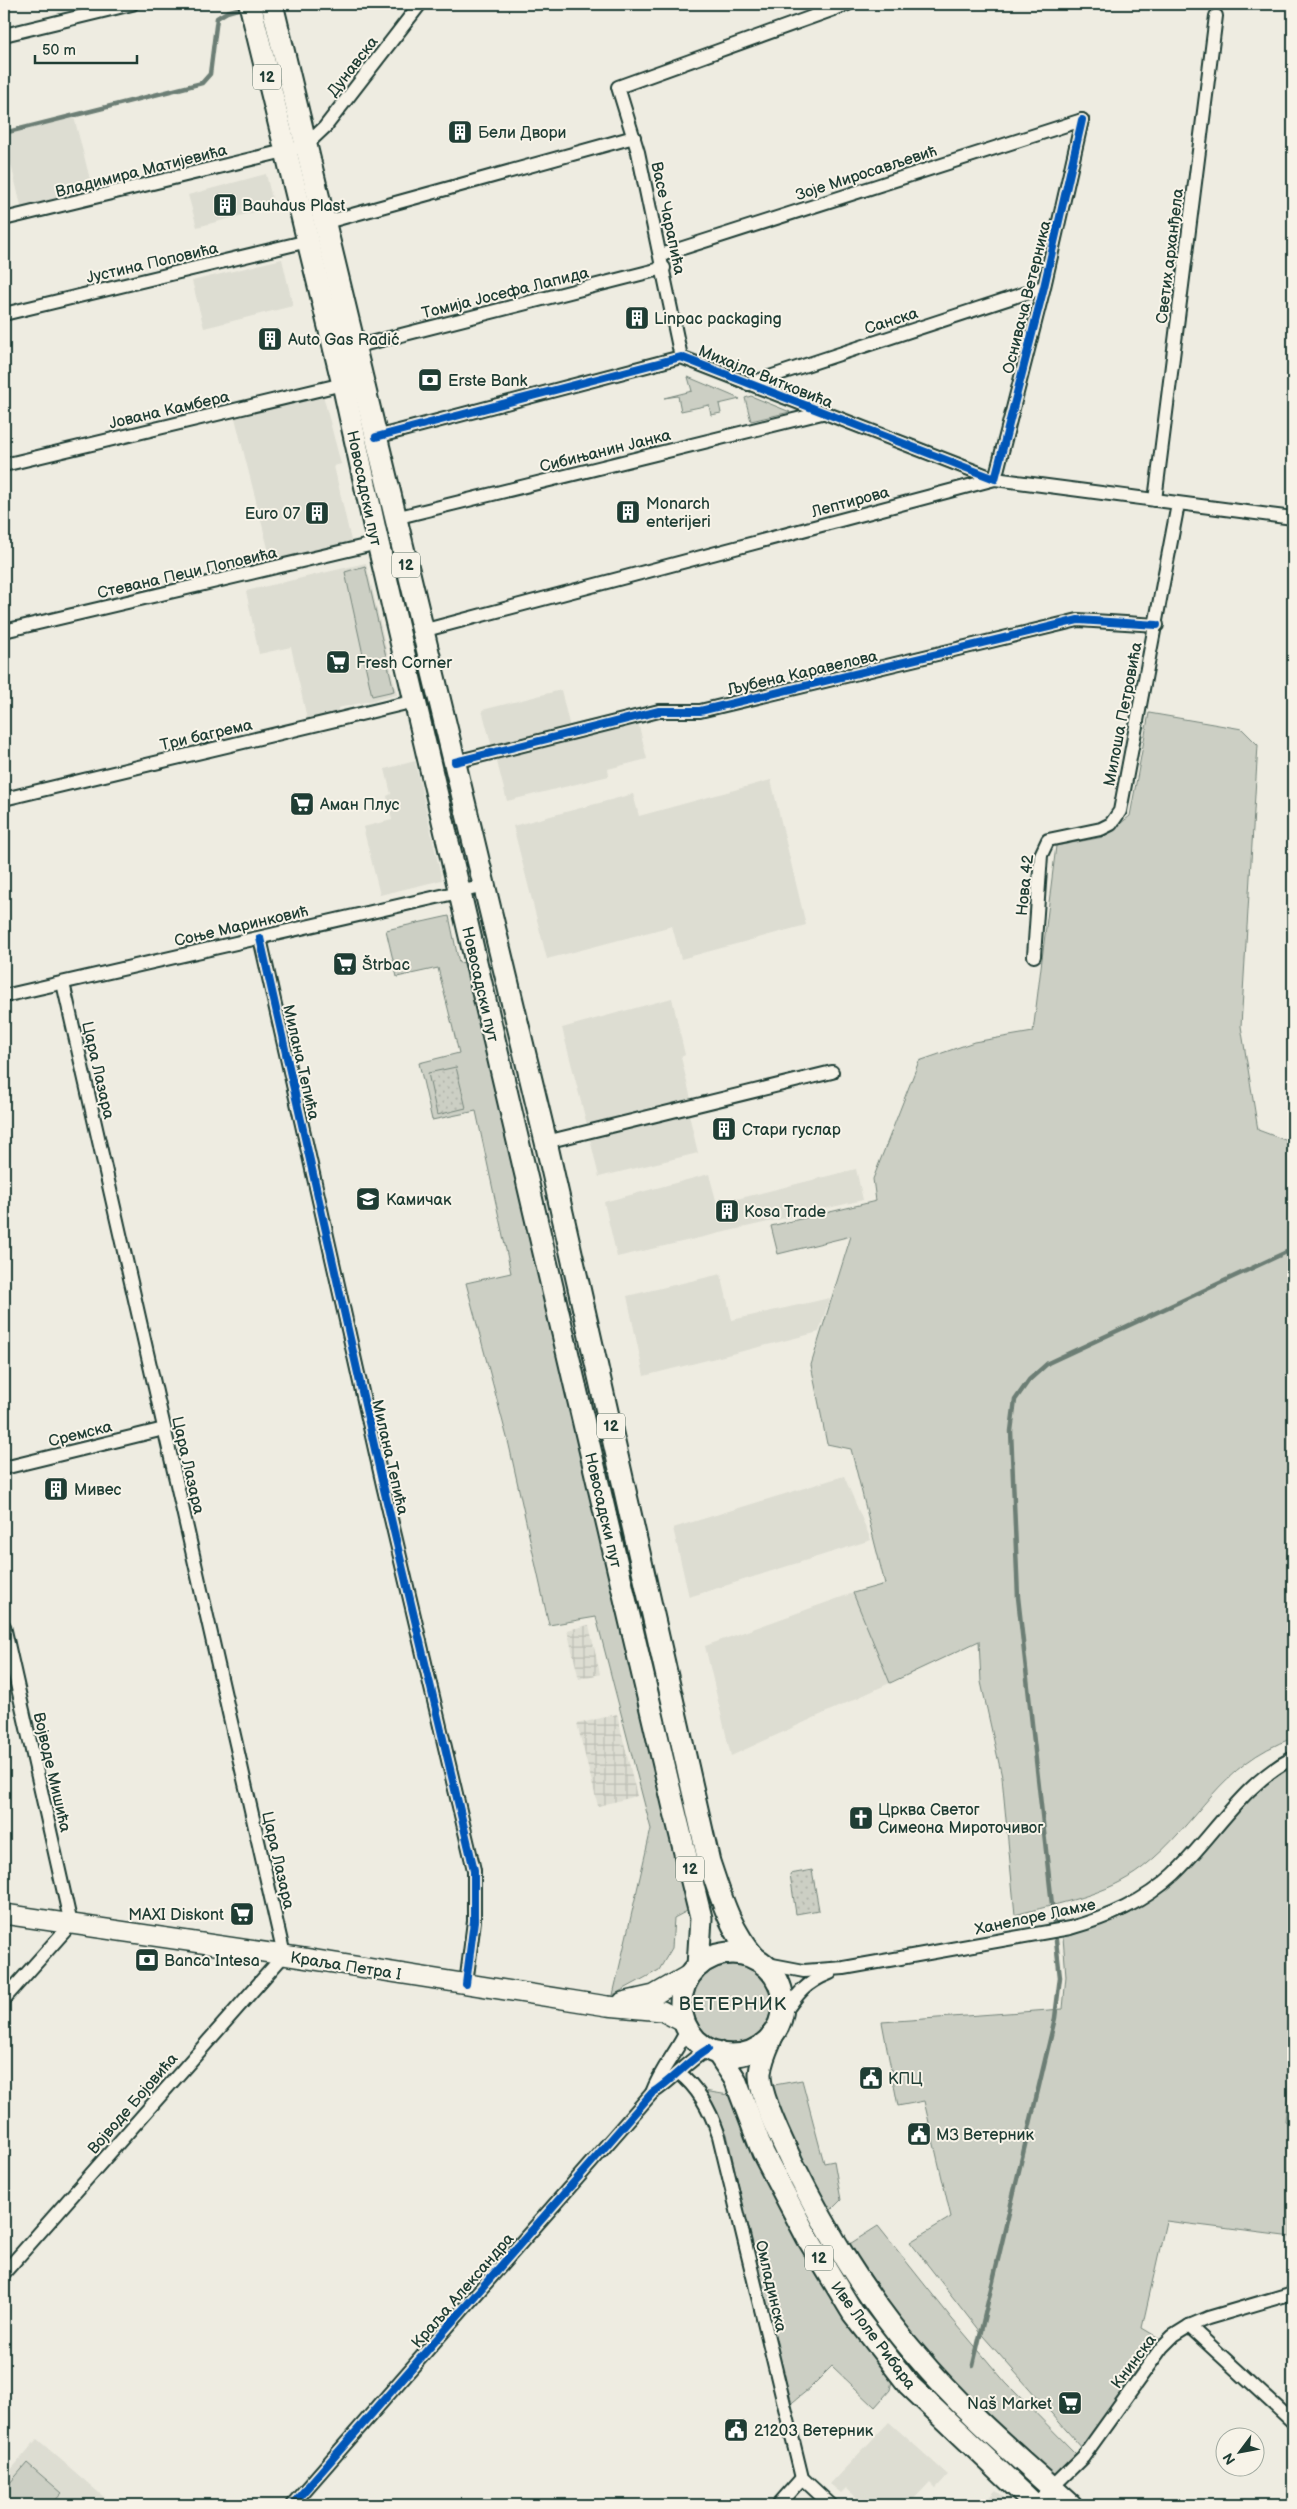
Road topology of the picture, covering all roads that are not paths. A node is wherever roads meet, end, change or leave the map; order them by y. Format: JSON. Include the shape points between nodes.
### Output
{"nodes":[{"id":1,"x":132,"y":4,"type":"edge"},
{"id":2,"x":250,"y":4,"type":"edge"},
{"id":3,"x":272,"y":4,"type":"edge"},
{"id":4,"x":420,"y":4,"type":"edge"},
{"id":5,"x":848,"y":4,"type":"edge"},
{"id":6,"x":1216,"y":16,"type":"dead end"},
{"id":7,"x":4,"y":35,"type":"edge"},
{"id":8,"x":1082,"y":120,"type":"joint"},
{"id":9,"x":634,"y":136,"type":"junction"},
{"id":10,"x":295,"y":148,"type":"junction"},
{"id":11,"x":4,"y":219,"type":"edge"},
{"id":12,"x":323,"y":223,"type":"junction"},
{"id":13,"x":308,"y":242,"type":"junction"},
{"id":14,"x":662,"y":262,"type":"junction"},
{"id":15,"x":1044,"y":287,"type":"junction"},
{"id":16,"x":4,"y":314,"type":"edge"},
{"id":17,"x":354,"y":347,"type":"junction"},
{"id":18,"x":681,"y":357,"type":"junction"},
{"id":19,"x":342,"y":384,"type":"junction"},
{"id":20,"x":748,"y":384,"type":"junction"},
{"id":21,"x":822,"y":414,"type":"junction"},
{"id":22,"x":376,"y":438,"type":"junction"},
{"id":23,"x":4,"y":465,"type":"edge"},
{"id":24,"x":995,"y":479,"type":"junction"},
{"id":25,"x":1155,"y":500,"type":"junction"},
{"id":26,"x":1178,"y":504,"type":"junction"},
{"id":27,"x":395,"y":518,"type":"junction"},
{"id":28,"x":1293,"y":518,"type":"edge"},
{"id":29,"x":378,"y":543,"type":"junction"},
{"id":30,"x":1157,"y":625,"type":"junction"},
{"id":31,"x":4,"y":631,"type":"edge"},
{"id":32,"x":422,"y":631,"type":"junction"},
{"id":33,"x":415,"y":701,"type":"junction"},
{"id":34,"x":455,"y":762,"type":"junction"},
{"id":35,"x":4,"y":799,"type":"edge"},
{"id":36,"x":1120,"y":811,"type":"joint"},
{"id":37,"x":485,"y":886,"type":"junction"},
{"id":38,"x":460,"y":892,"type":"junction"},
{"id":39,"x":260,"y":938,"type":"junction"},
{"id":40,"x":1034,"y":956,"type":"dead end"},
{"id":41,"x":63,"y":983,"type":"junction"},
{"id":42,"x":4,"y":996,"type":"edge"},
{"id":43,"x":832,"y":1072,"type":"dead end"},
{"id":44,"x":546,"y":1142,"type":"junction"},
{"id":45,"x":164,"y":1429,"type":"junction"},
{"id":46,"x":4,"y":1468,"type":"edge"},
{"id":47,"x":4,"y":1626,"type":"edge"},
{"id":48,"x":1293,"y":1758,"type":"edge"},
{"id":49,"x":4,"y":1914,"type":"edge"},
{"id":50,"x":71,"y":1924,"type":"junction"},
{"id":51,"x":284,"y":1955,"type":"junction"},
{"id":52,"x":758,"y":1961,"type":"junction"},
{"id":53,"x":844,"y":1968,"type":"junction"},
{"id":54,"x":695,"y":1969,"type":"junction"},
{"id":55,"x":466,"y":1984,"type":"junction"},
{"id":56,"x":4,"y":1999,"type":"edge"},
{"id":57,"x":607,"y":2006,"type":"junction"},
{"id":58,"x":686,"y":2025,"type":"junction"},
{"id":59,"x":777,"y":2026,"type":"junction"},
{"id":60,"x":713,"y":2050,"type":"junction"},
{"id":61,"x":679,"y":2073,"type":"junction"},
{"id":62,"x":652,"y":2093,"type":"junction"},
{"id":63,"x":4,"y":2273,"type":"edge"},
{"id":64,"x":1293,"y":2292,"type":"edge"},
{"id":65,"x":1189,"y":2326,"type":"junction"},
{"id":66,"x":1293,"y":2422,"type":"edge"},
{"id":67,"x":802,"y":2478,"type":"junction"},
{"id":68,"x":1052,"y":2488,"type":"junction"},
{"id":69,"x":292,"y":2505,"type":"edge"},
{"id":70,"x":778,"y":2505,"type":"edge"},
{"id":71,"x":831,"y":2505,"type":"edge"},
{"id":72,"x":1034,"y":2505,"type":"edge"},
{"id":73,"x":1071,"y":2505,"type":"edge"}],
"edges":[{"from":1,"to":7,"type":"street"},
{"from":2,"to":10,"type":"main road","name":"Новосадски пут","number":"12"},
{"from":3,"to":10,"type":"main road","name":"Новосадски пут","number":"12"},
{"from":4,"to":10,"type":"street","name":"Дунавска","via":[[325,127]]},
{"from":5,"to":9,"type":"street","name":"Васе Чарапића","via":[[618,87]]},
{"from":6,"to":25,"type":"street","name":"Светих арханђела"},
{"from":8,"to":14,"type":"street","name":"Зоје Миросављевић"},
{"from":8,"to":15,"type":"street","name":"Оснивача Ветерника"},
{"from":9,"to":12,"type":"street"},
{"from":9,"to":14,"type":"street","name":"Васе Чарапића"},
{"from":10,"to":11,"type":"street","name":"Владимира Матијевића"},
{"from":10,"to":12,"type":"main road","name":"Новосадски пут","number":"12"},
{"from":10,"to":13,"type":"main road","name":"Новосадски пут","number":"12"},
{"from":12,"to":17,"type":"main road","name":"Новосадски пут","number":"12"},
{"from":13,"to":16,"type":"street","name":"Јустина Поповића"},
{"from":13,"to":19,"type":"main road","name":"Новосадски пут","number":"12"},
{"from":14,"to":17,"type":"street","name":"Томија Јосефа Лапида"},
{"from":14,"to":18,"type":"street","name":"Васе Чарапића"},
{"from":15,"to":20,"type":"street","name":"Санска"},
{"from":15,"to":24,"type":"street","name":"Оснивача Ветерника"},
{"from":17,"to":22,"type":"main road","name":"Новосадски пут","number":"12"},
{"from":18,"to":20,"type":"street","name":"Михајла Витковића"},
{"from":18,"to":22,"type":"street","name":"Михајла Витковића"},
{"from":19,"to":23,"type":"street","name":"Јована Камбера"},
{"from":19,"to":29,"type":"main road","name":"Новосадски пут","number":"12"},
{"from":20,"to":21,"type":"street","name":"Михајла Витковића"},
{"from":21,"to":24,"type":"street","name":"Михајла Витковића"},
{"from":21,"to":27,"type":"street","name":"Сибињанин Јанка"},
{"from":22,"to":27,"type":"main road","name":"Новосадски пут","number":"12"},
{"from":24,"to":25,"type":"street","name":"Лептирова"},
{"from":24,"to":32,"type":"street","name":"Лептирова"},
{"from":25,"to":26,"type":"street","name":"Лептирова"},
{"from":26,"to":28,"type":"street","name":"Лептирова"},
{"from":26,"to":30,"type":"street","name":"Милоша Петровића"},
{"from":27,"to":32,"type":"main road","name":"Новосадски пут","number":"12"},
{"from":29,"to":31,"type":"street","name":"Стевана Пеци Поповића"},
{"from":29,"to":33,"type":"main road","name":"Новосадски пут","number":"12"},
{"from":30,"to":34,"type":"street","name":"Љубена Каравелова","via":[[1078,620],[700,711],[659,711]]},
{"from":30,"to":36,"type":"street","name":"Милоша Петровића"},
{"from":32,"to":34,"type":"main road","name":"Новосадски пут","number":"12"},
{"from":33,"to":35,"type":"street","name":"Три багрема"},
{"from":33,"to":38,"type":"main road","name":"Новосадски пут","number":"12"},
{"from":34,"to":37,"type":"main road","name":"Новосадски пут","number":"12"},
{"from":36,"to":40,"type":"street","name":"Нова 42","via":[[1111,824],[1101,830],[1048,840],[1041,854]]},
{"from":37,"to":38,"type":"street","name":"Соње Маринковић"},
{"from":37,"to":44,"type":"main road","name":"Новосадски пут","number":"12"},
{"from":38,"to":39,"type":"street","name":"Соње Маринковић"},
{"from":38,"to":54,"type":"main road","name":"Новосадски пут","number":"12","via":[[698,1901],[702,1929]]},
{"from":39,"to":41,"type":"street","name":"Соње Маринковић"},
{"from":39,"to":55,"type":"street","name":"Милана Тепића","via":[[383,1485],[474,1870],[474,1921]]},
{"from":41,"to":42,"type":"street","name":"Соње Маринковић"},
{"from":41,"to":45,"type":"street","name":"Цара Лазара"},
{"from":43,"to":44,"type":"street"},
{"from":44,"to":52,"type":"main road","name":"Новосадски пут","number":"12","via":[[710,1862],[732,1925],[742,1944]]},
{"from":45,"to":46,"type":"street","name":"Сремска"},
{"from":45,"to":51,"type":"street","name":"Цара Лазара"},
{"from":47,"to":50,"type":"street","name":"Војводе Мишића"},
{"from":48,"to":53,"type":"street","name":"Ханелоре Ламхе","via":[[1261,1780],[1174,1874],[1151,1893],[1104,1919]]},
{"from":49,"to":50,"type":"street","name":"Краља Петра I"},
{"from":50,"to":51,"type":"street","name":"Краља Петра I"},
{"from":50,"to":56,"type":"street"},
{"from":51,"to":55,"type":"street","name":"Краља Петра I"},
{"from":51,"to":63,"type":"street","name":"Војводе Бојовића"},
{"from":52,"to":53,"type":"street","name":"Ханелоре Ламхе","via":[[804,1970]]},
{"from":52,"to":54,"type":"main road","via":[[738,1953],[721,1954]]},
{"from":52,"to":59,"type":"main road","number":"12","via":[[778,1984],[783,2000]]},
{"from":53,"to":59,"type":"street","name":"Ханелоре Ламхе","via":[[808,1983]]},
{"from":54,"to":57,"type":"street","via":[[654,1995]]},
{"from":54,"to":58,"type":"main road","number":"12","via":[[682,1997]]},
{"from":55,"to":57,"type":"street","name":"Краља Петра I"},
{"from":57,"to":58,"type":"street","name":"Краља Петра I","via":[[662,2011]]},
{"from":58,"to":60,"type":"main road","number":"12","via":[[696,2040]]},
{"from":58,"to":62,"type":"street","via":[[679,2048],[657,2078]]},
{"from":59,"to":60,"type":"main road","via":[[760,2046],[744,2053]]},
{"from":59,"to":68,"type":"main road","name":"Иве Лоле Рибара","number":"12","via":[[760,2073],[762,2089],[782,2142],[823,2225],[872,2300],[917,2357],[978,2420]]},
{"from":60,"to":61,"type":"street","via":[[690,2060]]},
{"from":60,"to":72,"type":"main road","name":"Иве Лоле Рибара","number":"12","via":[[735,2079],[763,2153],[807,2237],[853,2312],[908,2385]]},
{"from":61,"to":62,"type":"street"},
{"from":61,"to":67,"type":"street","name":"Омладинска","via":[[689,2081],[707,2107],[719,2136]]},
{"from":62,"to":69,"type":"street","name":"Краља Александра"},
{"from":64,"to":65,"type":"street","name":"Книнска"},
{"from":65,"to":66,"type":"street"},
{"from":65,"to":68,"type":"street","name":"Книнска","via":[[1162,2347],[1083,2457]]},
{"from":67,"to":70,"type":"street"},
{"from":67,"to":71,"type":"street"},
{"from":68,"to":72,"type":"street","name":"Книнска"},
{"from":68,"to":73,"type":"main road","name":"Иве Лоле Рибара","number":"12"}]}
